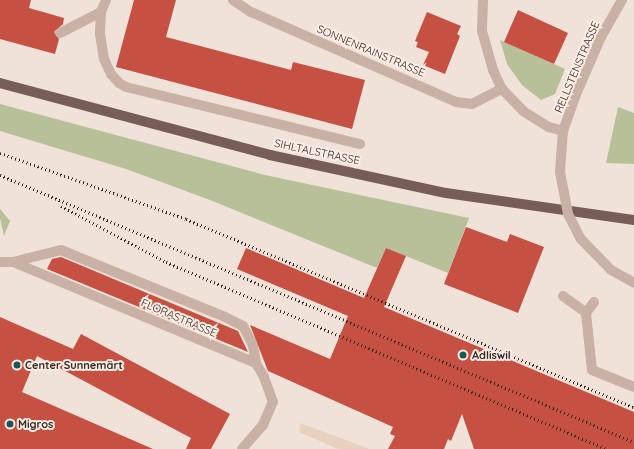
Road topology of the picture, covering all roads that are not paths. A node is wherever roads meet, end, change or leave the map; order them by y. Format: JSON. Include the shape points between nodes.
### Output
{"nodes":[{"id":1,"x":106,"y":0,"type":"edge"},
{"id":2,"x":233,"y":0,"type":"edge"},
{"id":3,"x":483,"y":0,"type":"edge"},
{"id":4,"x":622,"y":0,"type":"edge"},
{"id":5,"x":101,"y":12,"type":"junction"},
{"id":6,"x":60,"y":33,"type":"dead end"},
{"id":7,"x":0,"y":82,"type":"edge"},
{"id":8,"x":502,"y":89,"type":"junction"},
{"id":9,"x":563,"y":131,"type":"junction"},
{"id":10,"x":360,"y":144,"type":"dead end"},
{"id":11,"x":634,"y":220,"type":"edge"},
{"id":12,"x":0,"y":262,"type":"edge"},
{"id":13,"x":13,"y":262,"type":"junction"},
{"id":14,"x":634,"y":284,"type":"edge"},
{"id":15,"x":563,"y":296,"type":"dead end"},
{"id":16,"x":594,"y":302,"type":"dead end"},
{"id":17,"x":586,"y":313,"type":"junction"},
{"id":18,"x":256,"y":363,"type":"junction"},
{"id":19,"x":634,"y":388,"type":"edge"},
{"id":20,"x":242,"y":449,"type":"edge"}],
"edges":[{"from":1,"to":5,"type":"street"},
{"from":2,"to":8,"type":"street","name":"SONNENRAINSTRASSE","via":[[251,12],[456,102],[472,104]]},
{"from":3,"to":8,"type":"street","via":[[482,31],[493,70]]},
{"from":4,"to":9,"type":"street","name":"RELLSTENSTRASSE","via":[[601,37]]},
{"from":5,"to":6,"type":"street"},
{"from":5,"to":10,"type":"street","via":[[100,34],[104,60],[111,74],[126,87]]},
{"from":7,"to":11,"type":"main road","name":"SIHLTALSTRASSE","via":[[270,155],[430,190]]},
{"from":8,"to":9,"type":"street","via":[[523,111],[549,127]]},
{"from":9,"to":14,"type":"street","name":"RELLSTENSTRASSE","bridge":true,"via":[[560,172],[568,214],[581,239],[595,256],[610,270]]},
{"from":12,"to":13,"type":"street","name":"FLORASTRASSE"},
{"from":13,"to":18,"type":"street","name":"FLORASTRASSE"},
{"from":13,"to":18,"type":"street","via":[[61,250],[225,317],[243,326],[253,346]]},
{"from":15,"to":17,"type":"street"},
{"from":16,"to":17,"type":"street"},
{"from":17,"to":19,"type":"street","via":[[592,370]]},
{"from":18,"to":20,"type":"street","via":[[264,377],[272,402],[263,425]]}]}
